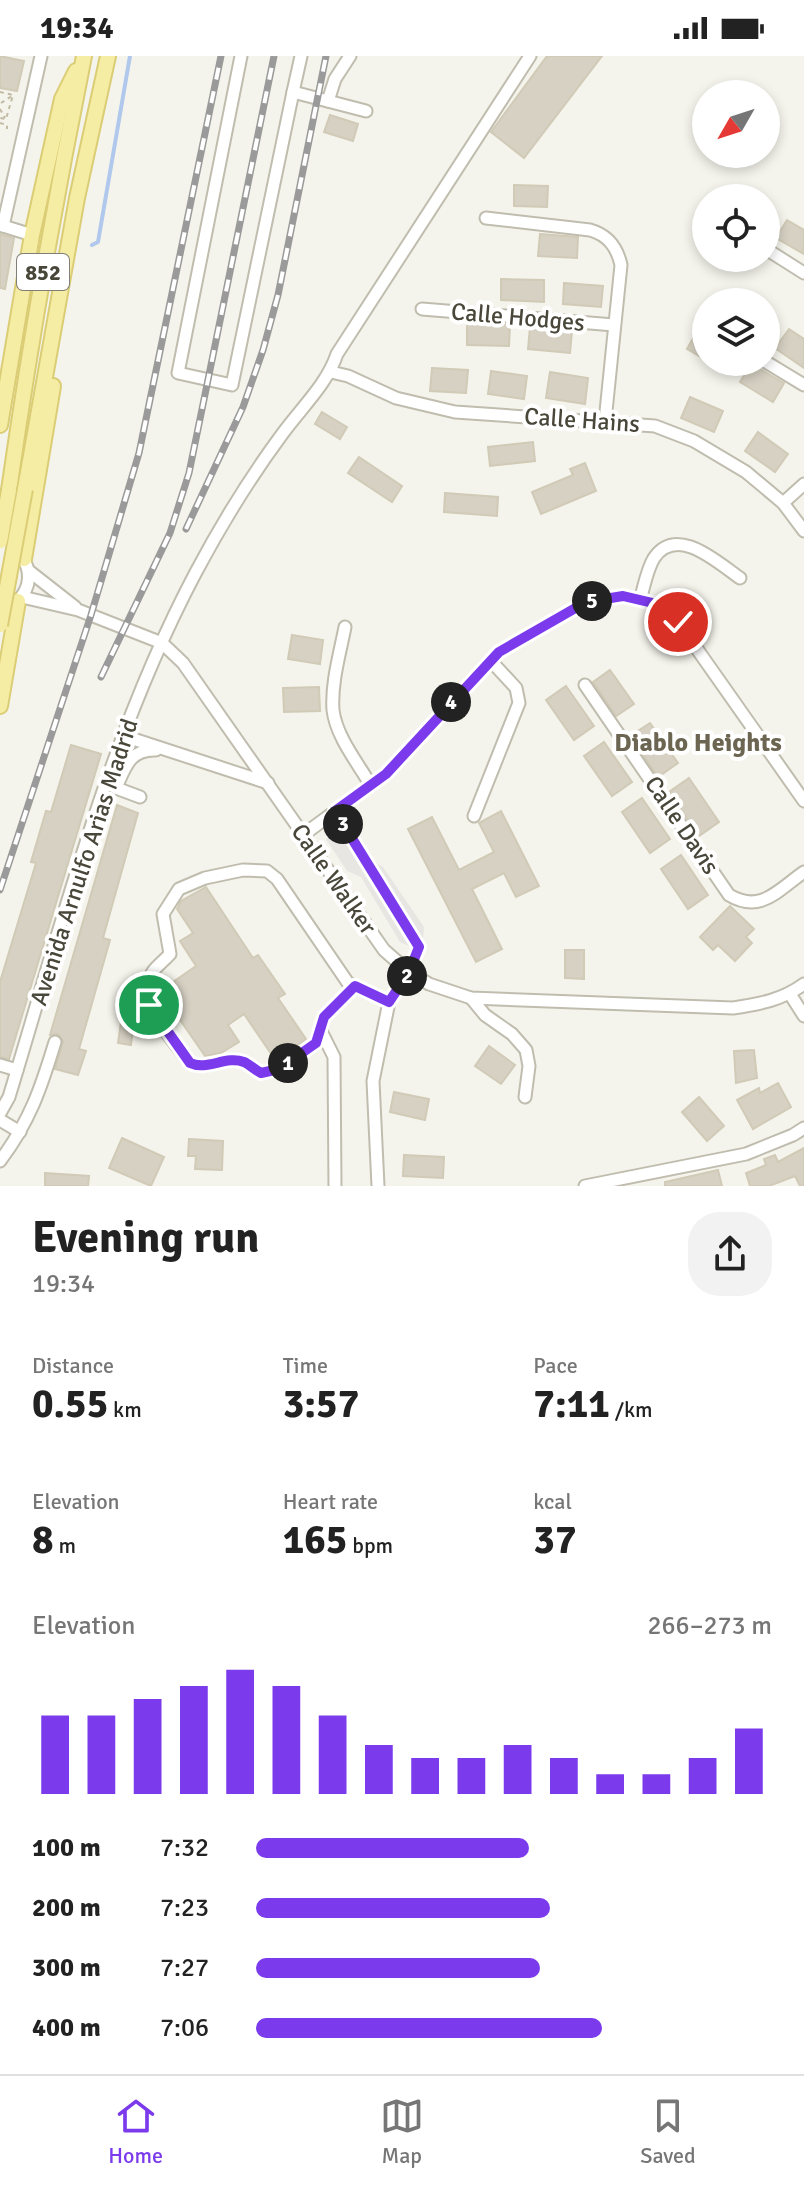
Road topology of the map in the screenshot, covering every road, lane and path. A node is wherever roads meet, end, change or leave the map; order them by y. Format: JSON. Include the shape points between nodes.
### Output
{"nodes":[{"id":1,"x":41,"y":56,"type":"edge"},
{"id":2,"x":84,"y":56,"type":"edge"},
{"id":3,"x":108,"y":56,"type":"edge"},
{"id":4,"x":241,"y":56,"type":"edge"},
{"id":5,"x":301,"y":56,"type":"edge"},
{"id":6,"x":350,"y":56,"type":"edge"},
{"id":7,"x":530,"y":56,"type":"edge"},
{"id":8,"x":0,"y":92,"type":"edge"},
{"id":9,"x":293,"y":92,"type":"junction"},
{"id":10,"x":13,"y":95,"type":"junction"},
{"id":11,"x":328,"y":101,"type":"junction"},
{"id":12,"x":0,"y":103,"type":"edge"},
{"id":13,"x":0,"y":109,"type":"edge"},
{"id":14,"x":366,"y":111,"type":"dead end"},
{"id":15,"x":0,"y":118,"type":"edge"},
{"id":16,"x":6,"y":119,"type":"junction"},
{"id":17,"x":486,"y":218,"type":"dead end"},
{"id":18,"x":1,"y":226,"type":"edge"},
{"id":19,"x":32,"y":235,"type":"junction"},
{"id":20,"x":780,"y":258,"type":"edge"},
{"id":21,"x":804,"y":273,"type":"edge"},
{"id":22,"x":422,"y":309,"type":"dead end"},
{"id":23,"x":614,"y":325,"type":"junction"},
{"id":24,"x":780,"y":370,"type":"edge"},
{"id":25,"x":331,"y":372,"type":"junction"},
{"id":26,"x":804,"y":385,"type":"edge"},
{"id":27,"x":605,"y":421,"type":"junction"},
{"id":28,"x":0,"y":425,"type":"edge"},
{"id":29,"x":804,"y":484,"type":"edge"},
{"id":30,"x":30,"y":490,"type":"junction"},
{"id":31,"x":0,"y":503,"type":"edge"},
{"id":32,"x":783,"y":503,"type":"junction"},
{"id":33,"x":804,"y":531,"type":"edge"},
{"id":34,"x":0,"y":543,"type":"edge"},
{"id":35,"x":27,"y":565,"type":"junction"},
{"id":36,"x":740,"y":578,"type":"dead end"},
{"id":37,"x":20,"y":599,"type":"junction"},
{"id":38,"x":640,"y":600,"type":"junction"},
{"id":39,"x":0,"y":608,"type":"edge"},
{"id":40,"x":78,"y":610,"type":"junction"},
{"id":41,"x":0,"y":625,"type":"edge"},
{"id":42,"x":345,"y":627,"type":"dead end"},
{"id":43,"x":0,"y":642,"type":"edge"},
{"id":44,"x":162,"y":643,"type":"junction"},
{"id":45,"x":7,"y":660,"type":"junction"},
{"id":46,"x":491,"y":661,"type":"junction"},
{"id":47,"x":585,"y":685,"type":"dead end"},
{"id":48,"x":0,"y":706,"type":"edge"},
{"id":49,"x":124,"y":736,"type":"junction"},
{"id":50,"x":161,"y":750,"type":"junction"},
{"id":51,"x":268,"y":783,"type":"junction"},
{"id":52,"x":370,"y":784,"type":"junction"},
{"id":53,"x":140,"y":797,"type":"dead end"},
{"id":54,"x":804,"y":801,"type":"edge"},
{"id":55,"x":335,"y":811,"type":"junction"},
{"id":56,"x":474,"y":816,"type":"dead end"},
{"id":57,"x":303,"y":835,"type":"junction"},
{"id":58,"x":804,"y":872,"type":"edge"},
{"id":59,"x":409,"y":972,"type":"junction"},
{"id":60,"x":804,"y":984,"type":"edge"},
{"id":61,"x":355,"y":986,"type":"junction"},
{"id":62,"x":790,"y":994,"type":"junction"},
{"id":63,"x":471,"y":998,"type":"junction"},
{"id":64,"x":389,"y":1002,"type":"junction"},
{"id":65,"x":804,"y":1016,"type":"edge"},
{"id":66,"x":321,"y":1031,"type":"junction"},
{"id":67,"x":55,"y":1042,"type":"dead end"},
{"id":68,"x":0,"y":1065,"type":"edge"},
{"id":69,"x":17,"y":1070,"type":"junction"},
{"id":70,"x":525,"y":1097,"type":"dead end"},
{"id":71,"x":0,"y":1113,"type":"edge"},
{"id":72,"x":0,"y":1120,"type":"edge"},
{"id":73,"x":804,"y":1128,"type":"edge"},
{"id":74,"x":20,"y":1132,"type":"junction"},
{"id":75,"x":0,"y":1161,"type":"edge"},
{"id":76,"x":335,"y":1186,"type":"edge"},
{"id":77,"x":378,"y":1186,"type":"edge"},
{"id":78,"x":585,"y":1186,"type":"edge"}],
"edges":[{"from":1,"to":18,"type":"street"},
{"from":2,"to":19,"type":"main road","via":[[62,99]]},
{"from":2,"to":34,"type":"main road","number":"852","bridge":true},
{"from":3,"to":30,"type":"main road","number":"852","via":[[77,198]]},
{"from":4,"to":9,"type":"street","via":[[178,373],[232,385]]},
{"from":5,"to":9,"type":"street"},
{"from":6,"to":11,"type":"street"},
{"from":7,"to":25,"type":"street","name":"Avenida Arnulfo Arias Madrid","via":[[337,354]]},
{"from":8,"to":10,"type":"path"},
{"from":9,"to":11,"type":"street"},
{"from":10,"to":12,"type":"path"},
{"from":10,"to":16,"type":"path"},
{"from":11,"to":14,"type":"street"},
{"from":12,"to":13,"type":"path"},
{"from":13,"to":16,"type":"path"},
{"from":15,"to":16,"type":"path"},
{"from":17,"to":23,"type":"street","via":[[590,230],[610,241],[621,265]]},
{"from":18,"to":19,"type":"street"},
{"from":19,"to":28,"type":"main road"},
{"from":20,"to":21,"type":"street"},
{"from":22,"to":23,"type":"street","name":"Calle Hodges"},
{"from":23,"to":27,"type":"street"},
{"from":24,"to":26,"type":"street"},
{"from":25,"to":27,"type":"street","name":"Calle Hains","via":[[396,398],[455,412]]},
{"from":25,"to":44,"type":"street","name":"Avenida Arnulfo Arias Madrid","via":[[237,504],[196,571]]},
{"from":27,"to":32,"type":"street","name":"Calle Hains","via":[[655,426],[694,441],[737,466]]},
{"from":29,"to":32,"type":"street"},
{"from":30,"to":31,"type":"main road","via":[[27,502],[19,506]]},
{"from":30,"to":35,"type":"main road"},
{"from":30,"to":41,"type":"main road","number":"852","bridge":true},
{"from":32,"to":33,"type":"street","name":"Calle Hains"},
{"from":34,"to":35,"type":"street","name":"Calle Walker","via":[[15,550]]},
{"from":35,"to":37,"type":"street","via":[[28,583]]},
{"from":35,"to":40,"type":"street","name":"Calle Walker"},
{"from":36,"to":38,"type":"street","via":[[687,544],[670,546],[655,558]]},
{"from":37,"to":39,"type":"street"},
{"from":37,"to":40,"type":"street","name":"Calle Walker"},
{"from":37,"to":45,"type":"main road"},
{"from":38,"to":46,"type":"street","via":[[623,596],[586,602]]},
{"from":38,"to":54,"type":"street","via":[[657,604],[678,622]]},
{"from":40,"to":44,"type":"street","name":"Calle Walker"},
{"from":42,"to":52,"type":"street","via":[[333,710],[343,739]]},
{"from":43,"to":45,"type":"main road"},
{"from":44,"to":49,"type":"street","name":"Avenida Arnulfo Arias Madrid"},
{"from":44,"to":51,"type":"street","name":"Calle Walker","via":[[183,663]]},
{"from":45,"to":48,"type":"main road"},
{"from":46,"to":52,"type":"street","via":[[386,774]]},
{"from":46,"to":56,"type":"street","via":[[516,688],[519,703]]},
{"from":47,"to":58,"type":"street","name":"Calle Davis","via":[[729,895],[754,904]]},
{"from":49,"to":50,"type":"street"},
{"from":49,"to":69,"type":"street","name":"Avenida Arnulfo Arias Madrid"},
{"from":50,"to":51,"type":"street"},
{"from":50,"to":53,"type":"street","via":[[145,749],[127,762],[116,788]]},
{"from":51,"to":57,"type":"street","name":"Calle Walker"},
{"from":52,"to":55,"type":"street"},
{"from":55,"to":57,"type":"street"},
{"from":55,"to":59,"type":"street","via":[[419,947]]},
{"from":57,"to":59,"type":"street","name":"Calle Walker","via":[[384,950]]},
{"from":59,"to":63,"type":"street","name":"Calle Walker"},
{"from":59,"to":64,"type":"street"},
{"from":60,"to":62,"type":"street","name":"Calle Walker"},
{"from":61,"to":64,"type":"street"},
{"from":61,"to":66,"type":"street","via":[[330,1008]]},
{"from":61,"to":66,"type":"street","via":[[267,871],[243,870],[179,889],[163,914],[170,954],[152,973],[147,992],[149,1005],[190,1063],[243,1062],[261,1073],[271,1072],[316,1043]]},
{"from":62,"to":63,"type":"street","name":"Calle Walker","via":[[733,1008]]},
{"from":62,"to":65,"type":"street"},
{"from":63,"to":70,"type":"street","via":[[523,1045],[529,1066]]},
{"from":64,"to":77,"type":"street","via":[[373,1081]]},
{"from":66,"to":76,"type":"street","via":[[334,1057]]},
{"from":67,"to":74,"type":"street","via":[[37,1101]]},
{"from":68,"to":69,"type":"street"},
{"from":69,"to":71,"type":"street","name":"Avenida Arnulfo Arias Madrid"},
{"from":72,"to":74,"type":"street"},
{"from":73,"to":78,"type":"street","via":[[746,1154]]},
{"from":74,"to":75,"type":"street"}]}
